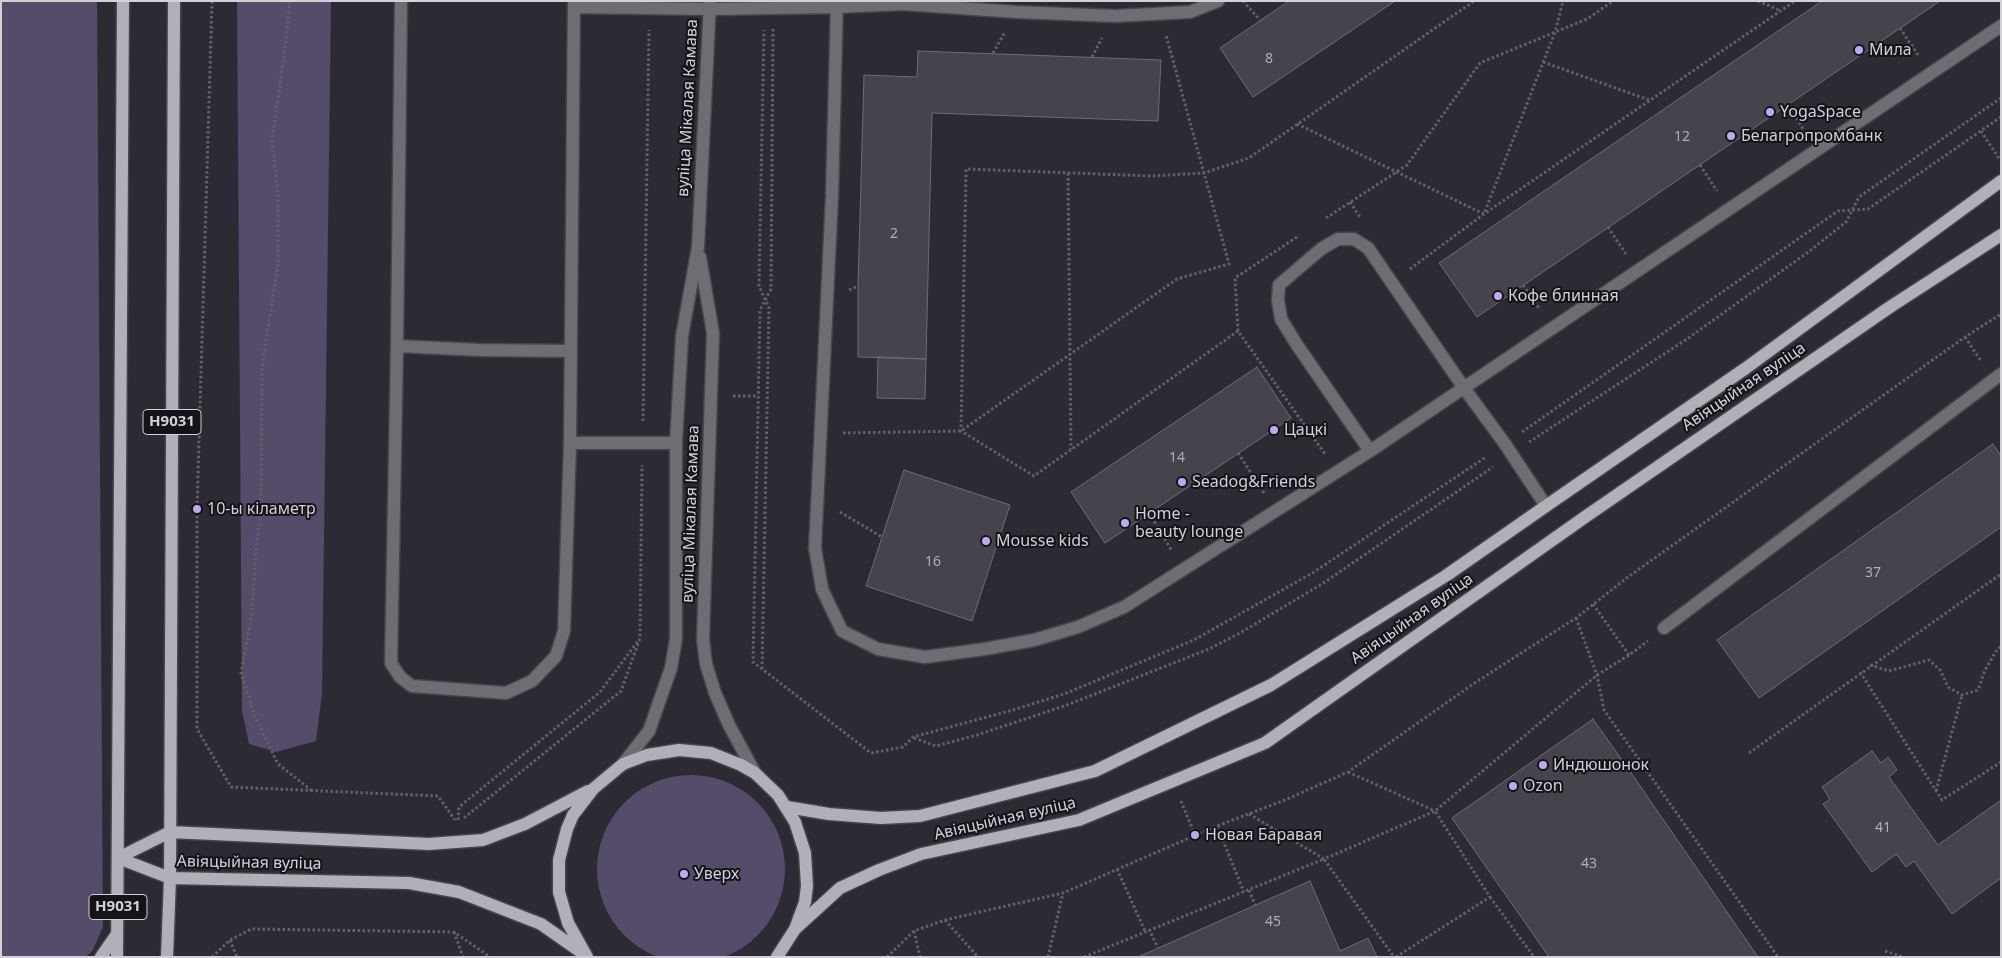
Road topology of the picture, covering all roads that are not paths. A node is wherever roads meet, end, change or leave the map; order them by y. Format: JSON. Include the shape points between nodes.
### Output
{"nodes":[{"id":1,"x":123,"y":1,"type":"edge"},
{"id":2,"x":174,"y":1,"type":"edge"},
{"id":3,"x":401,"y":1,"type":"edge"},
{"id":4,"x":1218,"y":1,"type":"edge"},
{"id":5,"x":903,"y":2,"type":"edge"},
{"id":6,"x":574,"y":4,"type":"edge"},
{"id":7,"x":837,"y":4,"type":"edge"},
{"id":8,"x":710,"y":5,"type":"edge"},
{"id":9,"x":2001,"y":26,"type":"edge"},
{"id":10,"x":2001,"y":181,"type":"edge"},
{"id":11,"x":2001,"y":235,"type":"edge"},
{"id":12,"x":698,"y":247,"type":"junction"},
{"id":13,"x":397,"y":346,"type":"junction"},
{"id":14,"x":570,"y":351,"type":"junction"},
{"id":15,"x":2001,"y":374,"type":"edge"},
{"id":16,"x":1464,"y":388,"type":"junction"},
{"id":17,"x":570,"y":443,"type":"junction"},
{"id":18,"x":676,"y":443,"type":"junction"},
{"id":19,"x":1370,"y":451,"type":"junction"},
{"id":20,"x":1546,"y":506,"type":"junction"},
{"id":21,"x":1664,"y":628,"type":"road end"},
{"id":22,"x":623,"y":764,"type":"junction"},
{"id":23,"x":755,"y":773,"type":"junction"},
{"id":24,"x":593,"y":789,"type":"junction"},
{"id":25,"x":787,"y":807,"type":"junction"},
{"id":26,"x":170,"y":832,"type":"junction"},
{"id":27,"x":118,"y":858,"type":"junction"},
{"id":28,"x":170,"y":878,"type":"junction"},
{"id":29,"x":795,"y":929,"type":"junction"},
{"id":30,"x":118,"y":934,"type":"junction"},
{"id":31,"x":101,"y":957,"type":"edge"},
{"id":32,"x":117,"y":957,"type":"edge"},
{"id":33,"x":167,"y":957,"type":"edge"},
{"id":34,"x":587,"y":957,"type":"edge"},
{"id":35,"x":777,"y":957,"type":"edge"}],
"edges":[{"from":1,"to":27,"type":"main road","number":"Н9031"},
{"from":2,"to":26,"type":"main road","number":"Н9031"},
{"from":3,"to":13,"type":"street"},
{"from":4,"to":5,"type":"street","via":[[1190,12],[1105,16]]},
{"from":5,"to":7,"type":"street"},
{"from":6,"to":8,"type":"street"},
{"from":6,"to":14,"type":"street"},
{"from":7,"to":8,"type":"street","via":[[769,8]]},
{"from":7,"to":19,"type":"street","via":[[832,196],[815,548],[822,589],[842,631],[878,649],[926,657],[1034,640],[1078,627],[1124,607]]},
{"from":8,"to":12,"type":"street","name":"вуліца Мікалая Камава"},
{"from":9,"to":16,"type":"street"},
{"from":10,"to":20,"type":"main road","name":"Авіяцыйная вуліца","via":[[1746,368]]},
{"from":11,"to":29,"type":"main road","name":"Авіяцыйная вуліца","via":[[1890,307],[1601,506],[1265,743],[1079,820],[922,854],[879,870],[840,888]]},
{"from":12,"to":18,"type":"street","name":"вуліца Мікалая Камава","via":[[682,336]]},
{"from":12,"to":23,"type":"street","name":"вуліца Мікалая Камава","via":[[713,333],[703,639],[715,693],[728,725]]},
{"from":13,"to":14,"type":"street"},
{"from":13,"to":17,"type":"street","via":[[391,663],[400,677],[412,686],[506,693],[532,681],[556,656],[564,631]]},
{"from":14,"to":17,"type":"street"},
{"from":15,"to":21,"type":"street"},
{"from":16,"to":19,"type":"street"},
{"from":16,"to":19,"type":"street","via":[[1368,248],[1354,239],[1338,239],[1322,249],[1280,285],[1278,300],[1282,319]]},
{"from":16,"to":20,"type":"street"},
{"from":17,"to":18,"type":"street"},
{"from":18,"to":22,"type":"street","name":"вуліца Мікалая Камава","via":[[676,639],[671,668],[649,731]]},
{"from":20,"to":25,"type":"main road","name":"Авіяцыйная вуліца","via":[[1447,575],[1270,685],[1095,772],[920,816],[880,818]]},
{"from":22,"to":23,"type":"main road","via":[[663,752],[695,751],[726,758]]},
{"from":22,"to":24,"type":"main road"},
{"from":23,"to":25,"type":"main road"},
{"from":24,"to":26,"type":"main road","name":"Авіяцыйная вуліца","via":[[526,824],[483,840],[429,844]]},
{"from":24,"to":34,"type":"main road","via":[[567,829],[558,877],[562,908]]},
{"from":25,"to":29,"type":"main road","via":[[801,837],[807,869],[805,902]]},
{"from":26,"to":27,"type":"main road","name":"Авіяцыйная вуліца"},
{"from":26,"to":28,"type":"main road","number":"Н9031"},
{"from":27,"to":28,"type":"main road","name":"Авіяцыйная вуліца"},
{"from":27,"to":30,"type":"main road","number":"Н9031"},
{"from":28,"to":33,"type":"main road","number":"Н9031"},
{"from":28,"to":34,"type":"main road","name":"Авіяцыйная вуліца","via":[[409,884],[459,892],[541,924]]},
{"from":29,"to":35,"type":"main road"},
{"from":30,"to":31,"type":"main road"},
{"from":30,"to":32,"type":"main road","number":"Н9031"}]}
